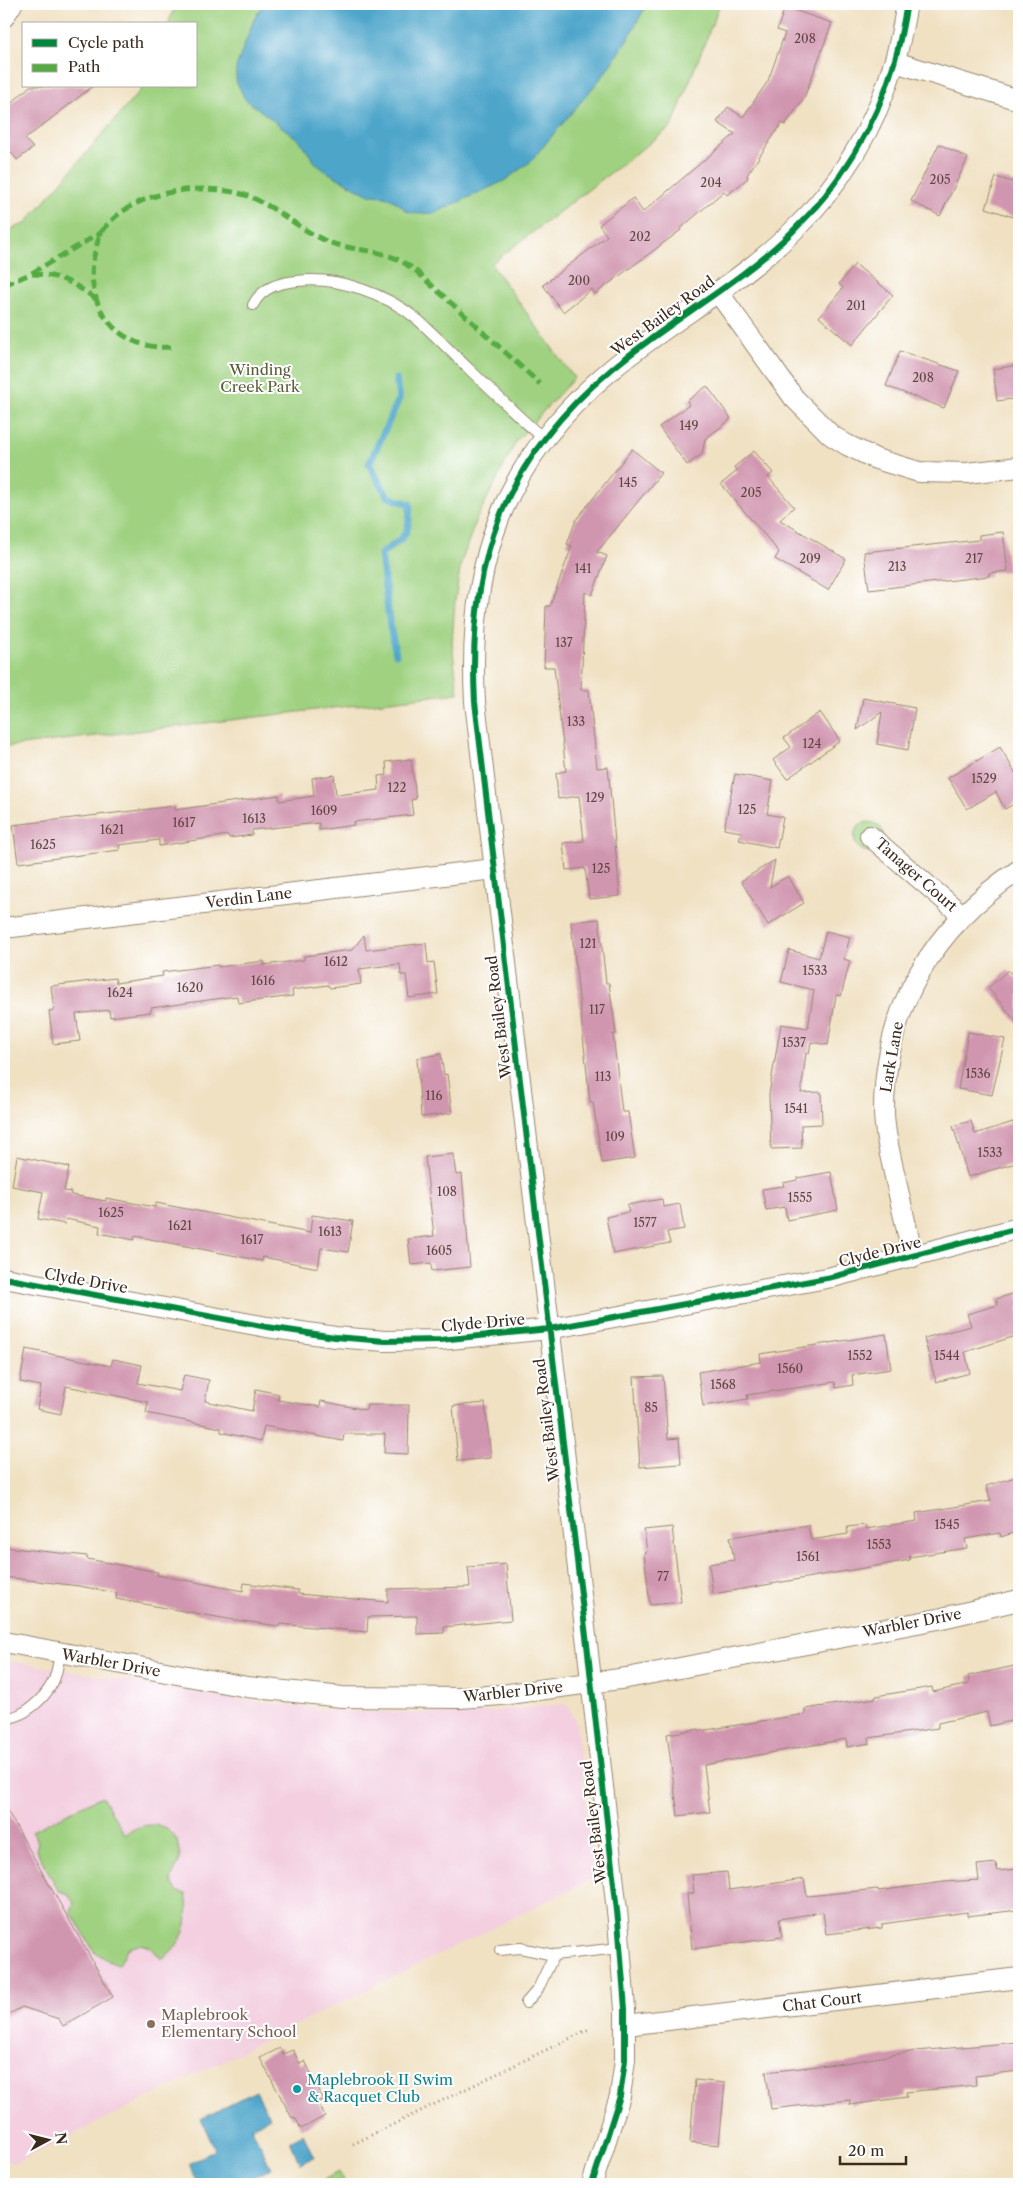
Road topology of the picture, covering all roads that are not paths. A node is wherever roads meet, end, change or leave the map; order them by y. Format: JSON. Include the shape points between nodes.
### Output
{"nodes":[{"id":1,"x":12,"y":4,"type":"edge"},
{"id":2,"x":907,"y":4,"type":"edge"},
{"id":3,"x":4,"y":17,"type":"edge"},
{"id":4,"x":895,"y":62,"type":"junction"},
{"id":5,"x":1019,"y":100,"type":"edge"},
{"id":6,"x":718,"y":292,"type":"junction"},
{"id":7,"x":253,"y":305,"type":"dead end"},
{"id":8,"x":543,"y":438,"type":"junction"},
{"id":9,"x":1019,"y":467,"type":"edge"},
{"id":10,"x":870,"y":836,"type":"dead end"},
{"id":11,"x":494,"y":869,"type":"junction"},
{"id":12,"x":1019,"y":870,"type":"edge"},
{"id":13,"x":962,"y":915,"type":"junction"},
{"id":14,"x":4,"y":928,"type":"edge"},
{"id":15,"x":1019,"y":1228,"type":"edge"},
{"id":16,"x":913,"y":1257,"type":"junction"},
{"id":17,"x":4,"y":1278,"type":"edge"},
{"id":18,"x":549,"y":1329,"type":"junction"},
{"id":19,"x":1019,"y":1600,"type":"edge"},
{"id":20,"x":4,"y":1642,"type":"edge"},
{"id":21,"x":60,"y":1654,"type":"junction"},
{"id":22,"x":591,"y":1683,"type":"junction"},
{"id":23,"x":4,"y":1718,"type":"edge"},
{"id":24,"x":620,"y":1948,"type":"junction"},
{"id":25,"x":500,"y":1950,"type":"dead end"},
{"id":26,"x":554,"y":1955,"type":"junction"},
{"id":27,"x":1019,"y":1978,"type":"edge"},
{"id":28,"x":526,"y":2003,"type":"dead end"},
{"id":29,"x":626,"y":2025,"type":"junction"},
{"id":30,"x":592,"y":2184,"type":"edge"}],
"edges":[{"from":1,"to":3,"type":"street"},
{"from":2,"to":4,"type":"street","name":"West Bailey Road"},
{"from":4,"to":5,"type":"street"},
{"from":4,"to":6,"type":"street","name":"West Bailey Road","via":[[869,125],[827,193],[792,232]]},
{"from":6,"to":8,"type":"street","name":"West Bailey Road","via":[[613,368],[566,411]]},
{"from":6,"to":9,"type":"street","via":[[794,398],[831,435],[847,445],[869,456],[919,472],[967,473]]},
{"from":7,"to":8,"type":"lane","via":[[268,288],[302,280],[339,283],[379,297],[417,319]]},
{"from":8,"to":11,"type":"street","name":"West Bailey Road","via":[[502,509],[486,556],[476,605],[475,702]]},
{"from":10,"to":13,"type":"street","name":"Tanager Court"},
{"from":11,"to":14,"type":"street","name":"Verdin Lane"},
{"from":11,"to":18,"type":"street","name":"West Bailey Road"},
{"from":12,"to":13,"type":"street","name":"Lark Lane"},
{"from":13,"to":16,"type":"street","name":"Lark Lane","via":[[938,942],[910,988],[889,1058],[884,1113]]},
{"from":15,"to":16,"type":"street","name":"Clyde Drive"},
{"from":16,"to":18,"type":"street","name":"Clyde Drive","via":[[832,1277]]},
{"from":17,"to":18,"type":"street","name":"Clyde Drive","via":[[336,1337],[385,1341],[440,1340]]},
{"from":18,"to":22,"type":"street","name":"West Bailey Road"},
{"from":19,"to":22,"type":"street","name":"Warbler Drive","via":[[938,1619]]},
{"from":20,"to":21,"type":"street","name":"Warbler Drive"},
{"from":21,"to":22,"type":"street","name":"Warbler Drive","via":[[247,1687],[342,1697],[460,1698]]},
{"from":21,"to":23,"type":"lane","via":[[54,1681],[46,1692],[26,1711],[13,1718]]},
{"from":22,"to":24,"type":"street","name":"West Bailey Road"},
{"from":24,"to":26,"type":"lane"},
{"from":24,"to":29,"type":"street","name":"West Bailey Road"},
{"from":25,"to":26,"type":"lane","via":[[520,1948]]},
{"from":26,"to":28,"type":"lane","via":[[538,1989]]},
{"from":27,"to":29,"type":"street","name":"Chat Court"},
{"from":29,"to":30,"type":"street","name":"West Bailey Road","via":[[620,2096]]}]}
